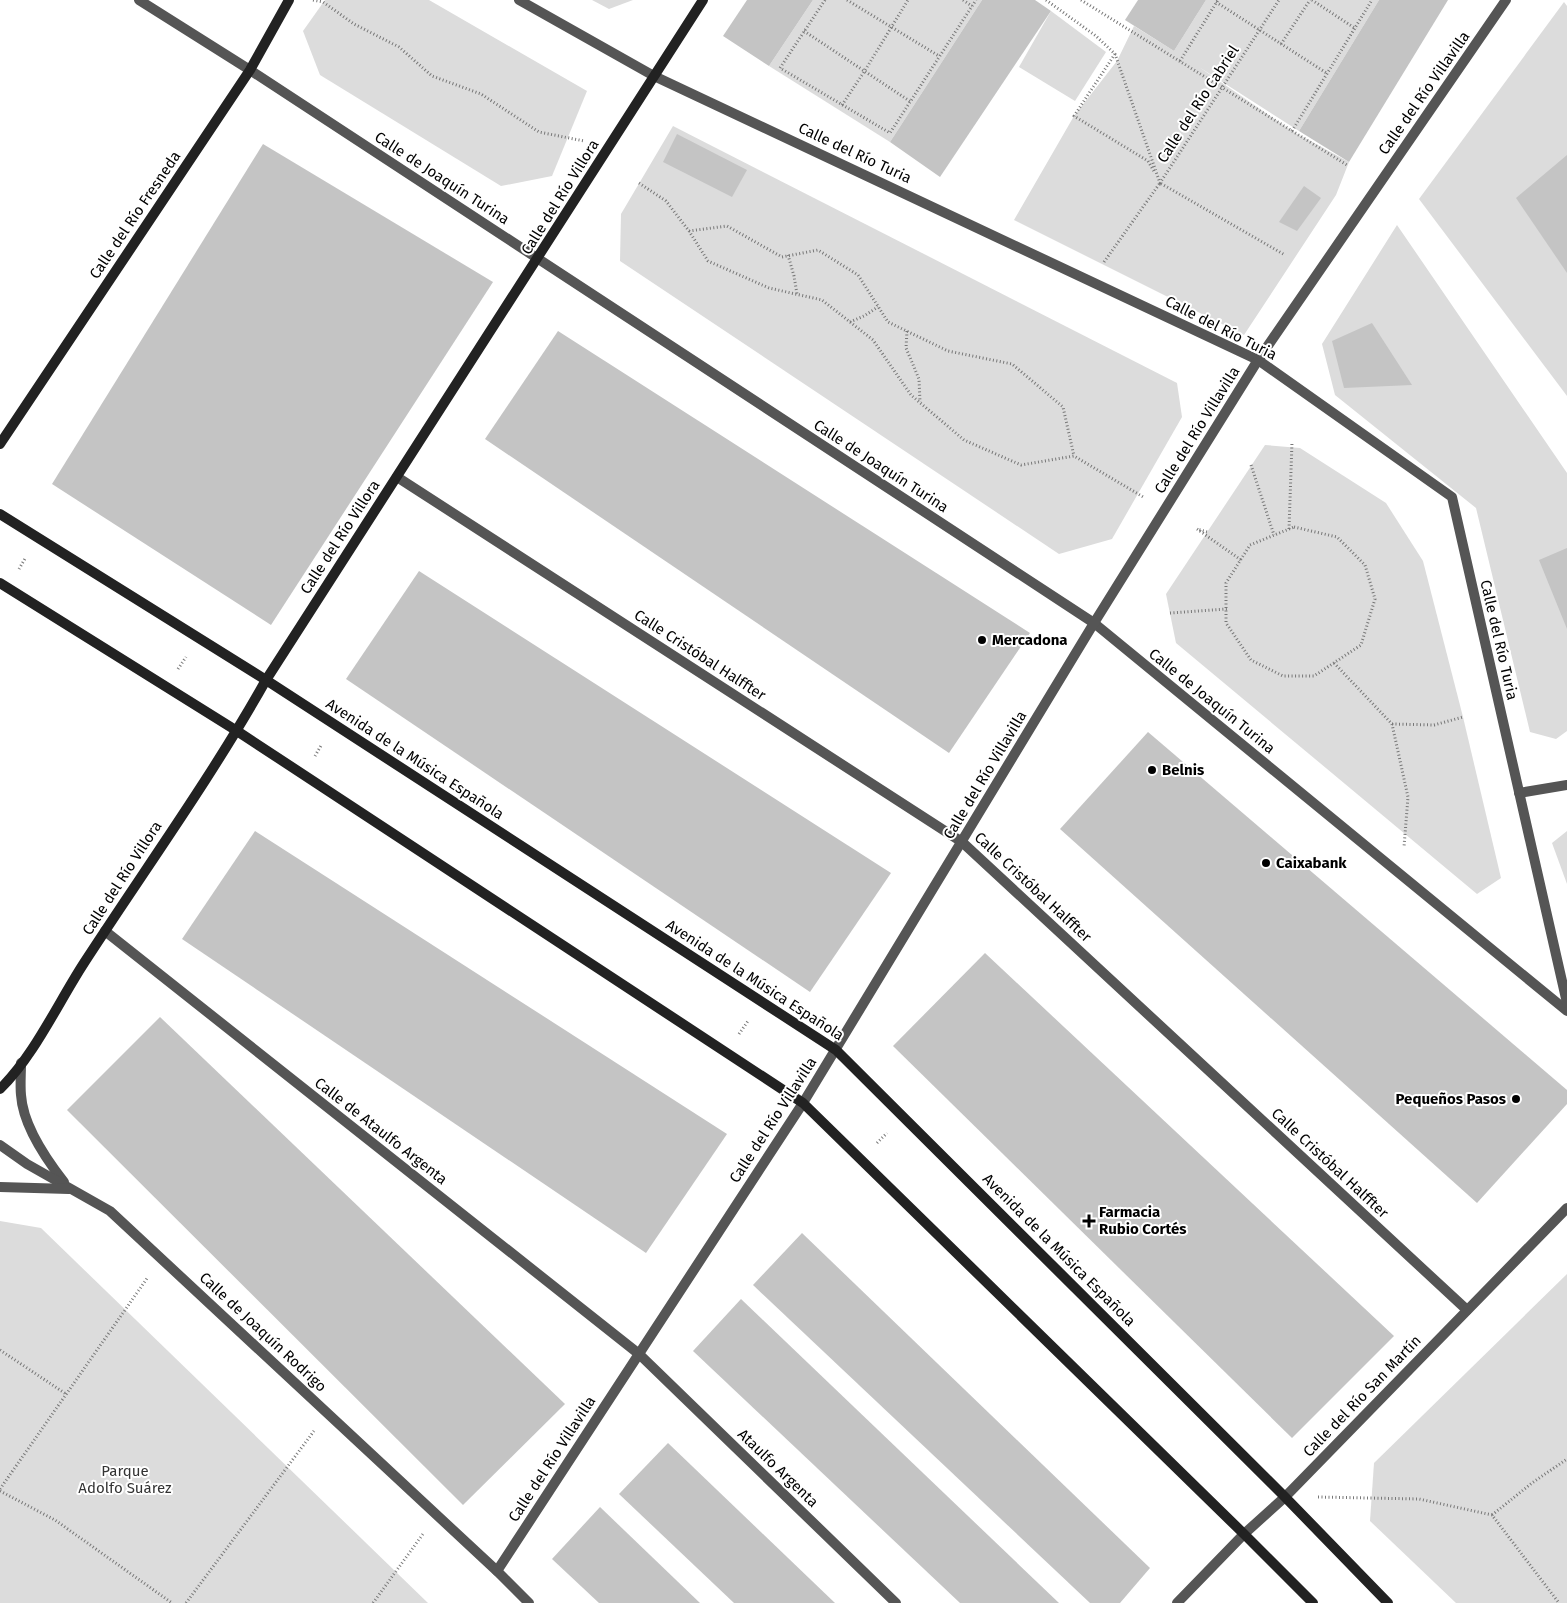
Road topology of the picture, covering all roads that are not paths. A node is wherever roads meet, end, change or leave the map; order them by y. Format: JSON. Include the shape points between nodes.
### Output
{"nodes":[{"id":1,"x":139,"y":0,"type":"edge"},
{"id":2,"x":289,"y":0,"type":"edge"},
{"id":3,"x":519,"y":0,"type":"edge"},
{"id":4,"x":703,"y":0,"type":"edge"},
{"id":5,"x":1506,"y":0,"type":"edge"},
{"id":6,"x":250,"y":70,"type":"junction"},
{"id":7,"x":654,"y":76,"type":"junction"},
{"id":8,"x":538,"y":259,"type":"junction"},
{"id":9,"x":1258,"y":360,"type":"junction"},
{"id":10,"x":0,"y":444,"type":"edge"},
{"id":11,"x":397,"y":477,"type":"junction"},
{"id":12,"x":0,"y":514,"type":"edge"},
{"id":13,"x":4,"y":585,"type":"edge"},
{"id":14,"x":1094,"y":623,"type":"junction"},
{"id":15,"x":266,"y":680,"type":"junction"},
{"id":16,"x":237,"y":731,"type":"junction"},
{"id":17,"x":1567,"y":786,"type":"edge"},
{"id":18,"x":1519,"y":793,"type":"junction"},
{"id":19,"x":962,"y":842,"type":"junction"},
{"id":20,"x":105,"y":931,"type":"junction"},
{"id":21,"x":1567,"y":1003,"type":"edge"},
{"id":22,"x":1567,"y":1011,"type":"edge"},
{"id":23,"x":836,"y":1050,"type":"junction"},
{"id":24,"x":22,"y":1063,"type":"junction"},
{"id":25,"x":0,"y":1089,"type":"edge"},
{"id":26,"x":803,"y":1103,"type":"junction"},
{"id":27,"x":0,"y":1146,"type":"edge"},
{"id":28,"x":0,"y":1186,"type":"edge"},
{"id":29,"x":70,"y":1189,"type":"junction"},
{"id":30,"x":1567,"y":1208,"type":"edge"},
{"id":31,"x":1467,"y":1310,"type":"junction"},
{"id":32,"x":639,"y":1354,"type":"junction"},
{"id":33,"x":1285,"y":1497,"type":"junction"},
{"id":34,"x":1244,"y":1534,"type":"junction"},
{"id":35,"x":497,"y":1571,"type":"junction"},
{"id":36,"x":529,"y":1603,"type":"edge"},
{"id":37,"x":896,"y":1603,"type":"edge"},
{"id":38,"x":1177,"y":1603,"type":"edge"},
{"id":39,"x":1313,"y":1603,"type":"edge"},
{"id":40,"x":1388,"y":1603,"type":"edge"}],
"edges":[{"from":1,"to":6,"type":"street","name":"Calle de Joaquín Turina"},
{"from":2,"to":6,"type":"street","name":"Calle del Río Fresneda"},
{"from":3,"to":7,"type":"street","name":"Calle del Río Turia"},
{"from":4,"to":7,"type":"street","name":"Calle del Río Villora"},
{"from":5,"to":9,"type":"street","name":"Calle del Río Villavilla"},
{"from":6,"to":8,"type":"street","name":"Calle de Joaquín Turina"},
{"from":6,"to":10,"type":"street","name":"Calle del Río Fresneda"},
{"from":7,"to":8,"type":"street","name":"Calle del Río Villora"},
{"from":7,"to":9,"type":"street","name":"Calle del Río Turia"},
{"from":8,"to":11,"type":"street","name":"Calle del Río Villora"},
{"from":8,"to":14,"type":"street","name":"Calle de Joaquín Turina"},
{"from":9,"to":14,"type":"street","name":"Calle del Río Villavilla"},
{"from":9,"to":18,"type":"street","name":"Calle del Río Turia","via":[[1452,496]]},
{"from":11,"to":15,"type":"street","name":"Calle del Río Villora"},
{"from":11,"to":19,"type":"street","name":"Calle Cristóbal Halffter"},
{"from":12,"to":15,"type":"street","name":"Avenida de la Música Española"},
{"from":13,"to":16,"type":"street"},
{"from":14,"to":19,"type":"street","name":"Calle del Río Villavilla"},
{"from":14,"to":22,"type":"street","name":"Calle de Joaquín Turina"},
{"from":15,"to":16,"type":"street","name":"Calle del Río Villora"},
{"from":15,"to":23,"type":"street","name":"Avenida de la Música Española"},
{"from":16,"to":20,"type":"street","name":"Calle del Río Villora"},
{"from":16,"to":26,"type":"street"},
{"from":17,"to":18,"type":"street"},
{"from":18,"to":21,"type":"street","name":"Calle del Río Turia"},
{"from":19,"to":23,"type":"street","name":"Calle del Río Villavilla"},
{"from":19,"to":31,"type":"street","name":"Calle Cristóbal Halffter"},
{"from":20,"to":24,"type":"street","name":"Calle del Río Villora"},
{"from":20,"to":32,"type":"street","name":"Calle de Ataulfo Argenta"},
{"from":23,"to":26,"type":"street","name":"Calle del Río Villavilla"},
{"from":23,"to":33,"type":"street","name":"Avenida de la Música Española"},
{"from":24,"to":25,"type":"street","name":"Calle del Río Villora"},
{"from":24,"to":29,"type":"street","name":"Calle de Joaquín Rodrigo","via":[[20,1095],[25,1115],[42,1153]]},
{"from":26,"to":32,"type":"street","name":"Calle del Río Villavilla"},
{"from":26,"to":34,"type":"street"},
{"from":27,"to":29,"type":"street"},
{"from":28,"to":29,"type":"street"},
{"from":29,"to":35,"type":"street","name":"Calle de Joaquín Rodrigo","via":[[110,1211]]},
{"from":30,"to":31,"type":"street","name":"Calle del Río San Martín"},
{"from":31,"to":33,"type":"street","name":"Calle del Río San Martín"},
{"from":32,"to":35,"type":"street","name":"Calle del Río Villavilla"},
{"from":32,"to":37,"type":"street","name":"Ataulfo Argenta"},
{"from":33,"to":34,"type":"street","name":"Calle del Río San Martín"},
{"from":33,"to":40,"type":"street","name":"Avenida de la Música Española"},
{"from":34,"to":38,"type":"street","name":"Calle del Río San Martín"},
{"from":34,"to":39,"type":"street"},
{"from":35,"to":36,"type":"street","name":"Calle de Joaquín Rodrigo"}]}
